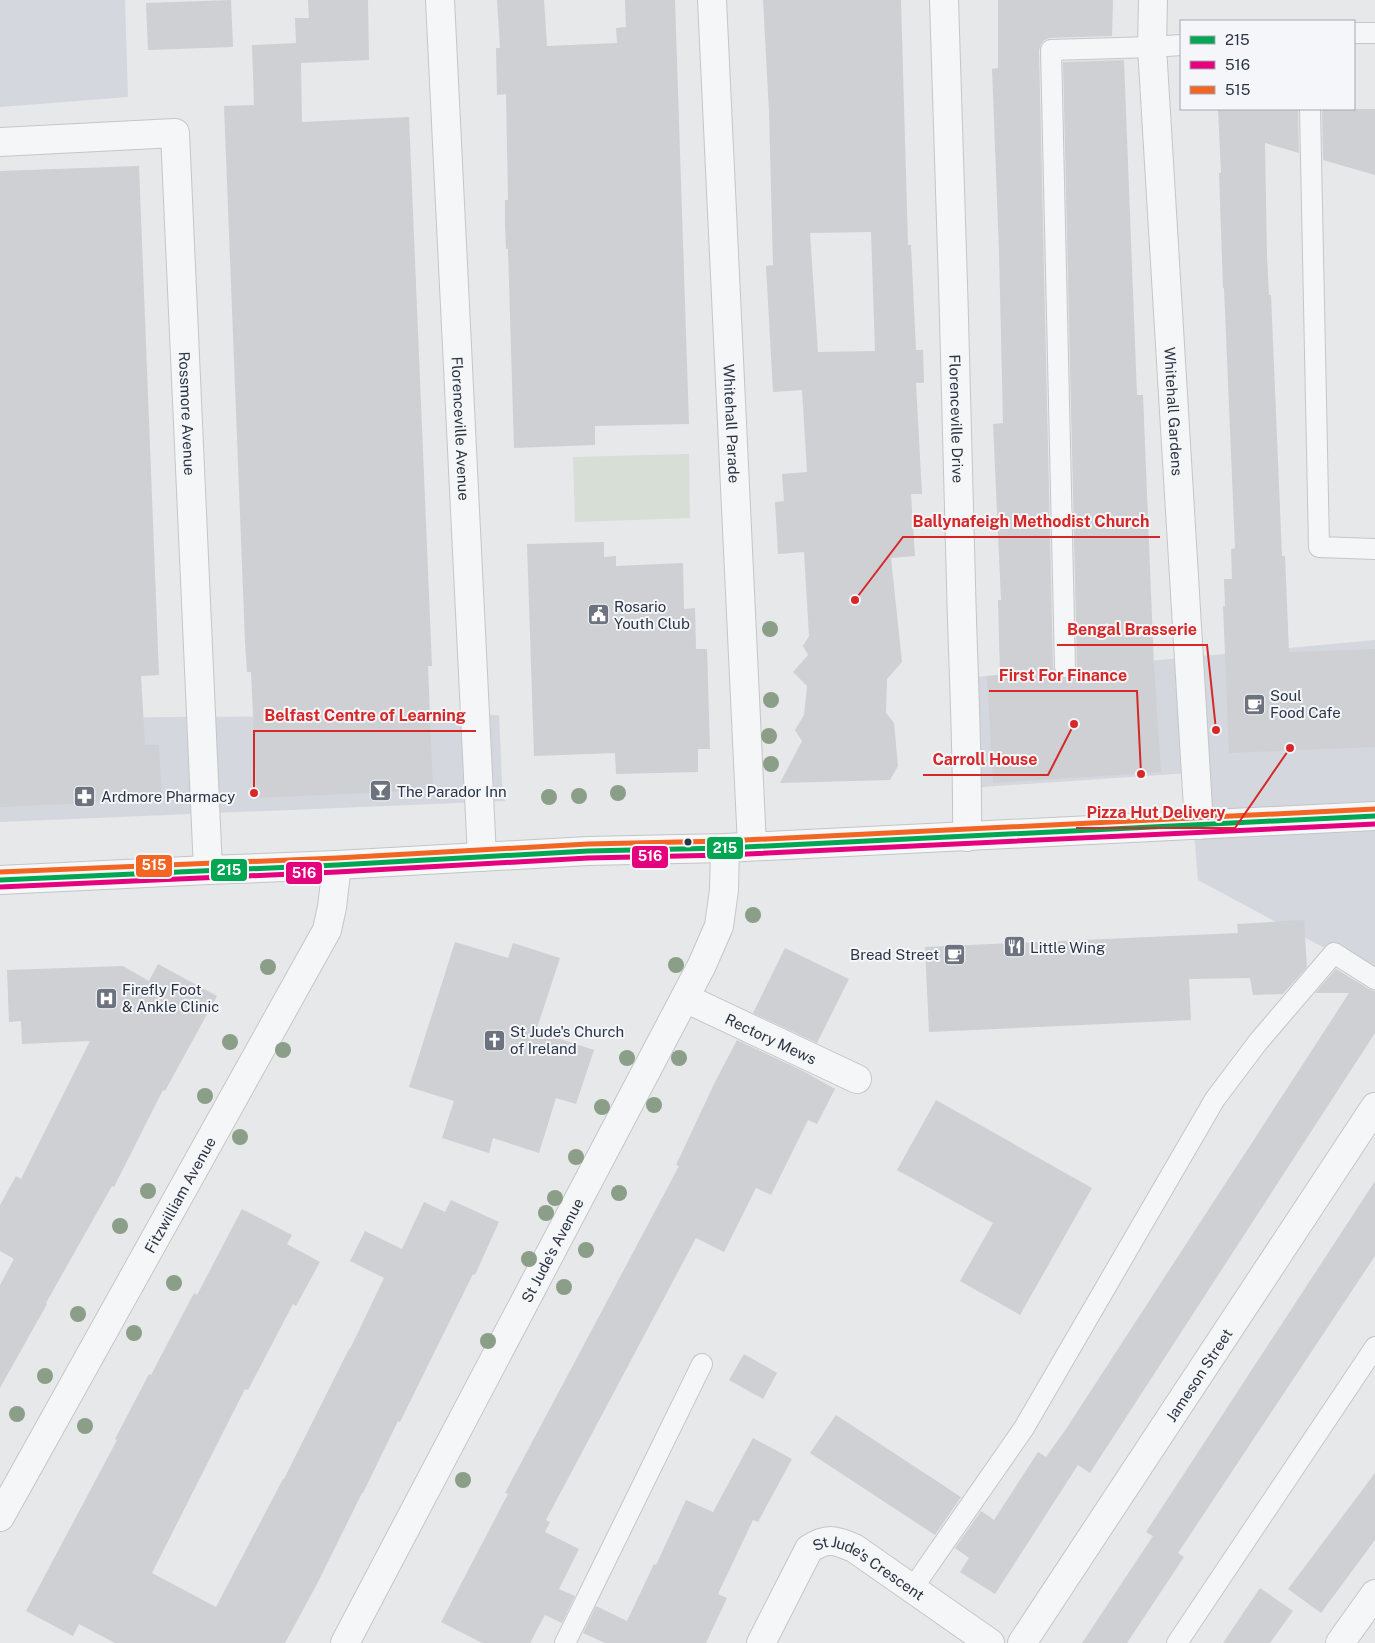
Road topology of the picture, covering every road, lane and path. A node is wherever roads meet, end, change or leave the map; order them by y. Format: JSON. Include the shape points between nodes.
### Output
{"nodes":[{"id":1,"x":440,"y":0,"type":"edge"},
{"id":2,"x":712,"y":0,"type":"edge"},
{"id":3,"x":944,"y":0,"type":"edge"},
{"id":4,"x":1153,"y":0,"type":"edge"},
{"id":5,"x":1375,"y":32,"type":"edge"},
{"id":6,"x":1355,"y":33,"type":"edge"},
{"id":7,"x":1180,"y":44,"type":"edge"},
{"id":8,"x":1152,"y":47,"type":"junction"},
{"id":9,"x":1310,"y":110,"type":"edge"},
{"id":10,"x":0,"y":142,"type":"edge"},
{"id":11,"x":1375,"y":548,"type":"edge"},
{"id":12,"x":1065,"y":667,"type":"dead end"},
{"id":13,"x":1375,"y":816,"type":"edge"},
{"id":14,"x":1199,"y":825,"type":"junction"},
{"id":15,"x":967,"y":836,"type":"junction"},
{"id":16,"x":752,"y":846,"type":"junction"},
{"id":17,"x":724,"y":848,"type":"junction"},
{"id":18,"x":482,"y":857,"type":"junction"},
{"id":19,"x":337,"y":865,"type":"junction"},
{"id":20,"x":208,"y":870,"type":"junction"},
{"id":21,"x":0,"y":880,"type":"edge"},
{"id":22,"x":1375,"y":979,"type":"edge"},
{"id":23,"x":685,"y":998,"type":"junction"},
{"id":24,"x":857,"y":1079,"type":"dead end"},
{"id":25,"x":1375,"y":1106,"type":"edge"},
{"id":26,"x":1375,"y":1348,"type":"edge"},
{"id":27,"x":702,"y":1364,"type":"dead end"},
{"id":28,"x":0,"y":1518,"type":"edge"},
{"id":29,"x":912,"y":1589,"type":"junction"},
{"id":30,"x":1375,"y":1594,"type":"edge"},
{"id":31,"x":345,"y":1643,"type":"edge"},
{"id":32,"x":565,"y":1643,"type":"edge"},
{"id":33,"x":761,"y":1643,"type":"edge"},
{"id":34,"x":990,"y":1643,"type":"edge"},
{"id":35,"x":1022,"y":1643,"type":"edge"},
{"id":36,"x":1177,"y":1643,"type":"edge"},
{"id":37,"x":1340,"y":1643,"type":"edge"}],
"edges":[{"from":1,"to":18,"type":"street","name":"Florenceville Avenue"},
{"from":2,"to":16,"type":"street","name":"Whitehall Parade"},
{"from":3,"to":15,"type":"street","name":"Florenceville Drive"},
{"from":4,"to":8,"type":"street","name":"Whitehall Gardens"},
{"from":5,"to":6,"type":"lane"},
{"from":7,"to":8,"type":"lane"},
{"from":8,"to":12,"type":"lane","via":[[1051,50]]},
{"from":8,"to":14,"type":"street","name":"Whitehall Gardens"},
{"from":9,"to":11,"type":"lane","via":[[1320,547]]},
{"from":10,"to":20,"type":"street","name":"Rossmore Avenue","via":[[175,133]]},
{"from":13,"to":14,"type":"main road"},
{"from":14,"to":15,"type":"main road"},
{"from":15,"to":16,"type":"main road"},
{"from":16,"to":17,"type":"main road"},
{"from":17,"to":18,"type":"main road"},
{"from":17,"to":23,"type":"street","name":"St Jude's Avenue","via":[[724,890],[719,926]]},
{"from":18,"to":19,"type":"main road"},
{"from":19,"to":20,"type":"main road"},
{"from":19,"to":28,"type":"street","name":"Fitzwilliam Avenue","via":[[327,930]]},
{"from":20,"to":21,"type":"main road"},
{"from":22,"to":29,"type":"lane","via":[[1334,953],[1220,1092],[1024,1428]]},
{"from":23,"to":24,"type":"street","name":"Rectory Mews"},
{"from":23,"to":31,"type":"street","name":"St Jude's Avenue"},
{"from":25,"to":35,"type":"street","name":"Jameson Street"},
{"from":26,"to":36,"type":"lane"},
{"from":27,"to":32,"type":"lane"},
{"from":29,"to":33,"type":"street","name":"St Jude's Crescent","via":[[854,1548],[836,1541],[821,1541],[809,1549]]},
{"from":29,"to":34,"type":"street","name":"St Jude's Crescent"},
{"from":30,"to":37,"type":"street"}]}
